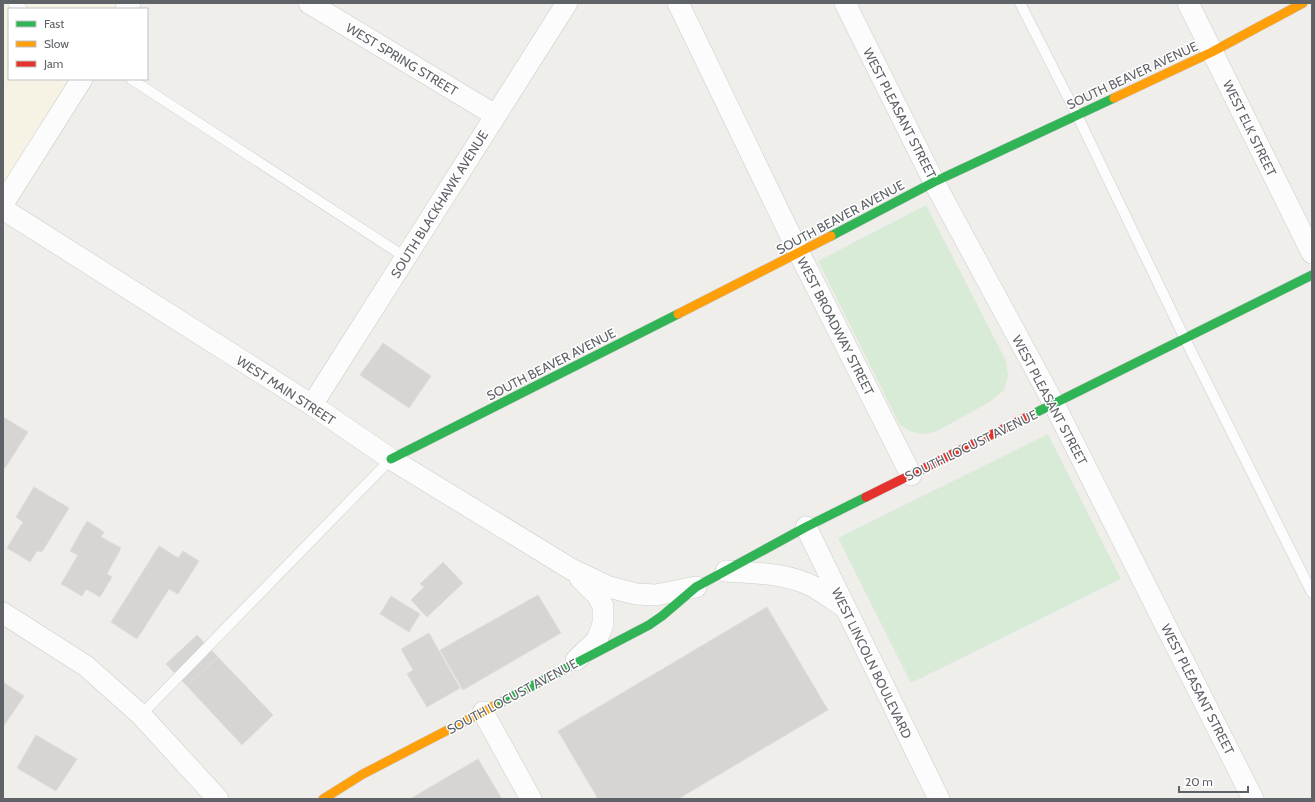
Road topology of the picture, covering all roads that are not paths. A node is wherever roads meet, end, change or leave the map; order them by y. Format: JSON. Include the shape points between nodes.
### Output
{"nodes":[{"id":1,"x":310,"y":3,"type":"edge"},
{"id":2,"x":567,"y":3,"type":"edge"},
{"id":3,"x":678,"y":3,"type":"edge"},
{"id":4,"x":845,"y":3,"type":"edge"},
{"id":5,"x":1020,"y":3,"type":"edge"},
{"id":6,"x":1188,"y":3,"type":"edge"},
{"id":7,"x":1303,"y":3,"type":"edge"},
{"id":8,"x":1212,"y":52,"type":"junction"},
{"id":9,"x":81,"y":80,"type":"edge"},
{"id":10,"x":133,"y":80,"type":"edge"},
{"id":11,"x":495,"y":115,"type":"junction"},
{"id":12,"x":1077,"y":116,"type":"junction"},
{"id":13,"x":934,"y":182,"type":"junction"},
{"id":14,"x":3,"y":204,"type":"edge"},
{"id":15,"x":3,"y":209,"type":"edge"},
{"id":16,"x":799,"y":253,"type":"junction"},
{"id":17,"x":1312,"y":253,"type":"edge"},
{"id":18,"x":405,"y":257,"type":"junction"},
{"id":19,"x":1312,"y":275,"type":"edge"},
{"id":20,"x":1185,"y":339,"type":"junction"},
{"id":21,"x":1054,"y":404,"type":"junction"},
{"id":22,"x":312,"y":405,"type":"junction"},
{"id":23,"x":391,"y":458,"type":"junction"},
{"id":24,"x":911,"y":475,"type":"junction"},
{"id":25,"x":806,"y":527,"type":"junction"},
{"id":26,"x":571,"y":569,"type":"junction"},
{"id":27,"x":726,"y":571,"type":"junction"},
{"id":28,"x":696,"y":587,"type":"junction"},
{"id":29,"x":1312,"y":592,"type":"edge"},
{"id":30,"x":844,"y":606,"type":"junction"},
{"id":31,"x":3,"y":613,"type":"edge"},
{"id":32,"x":568,"y":667,"type":"junction"},
{"id":33,"x":483,"y":712,"type":"junction"},
{"id":34,"x":141,"y":715,"type":"junction"},
{"id":35,"x":218,"y":799,"type":"edge"},
{"id":36,"x":323,"y":799,"type":"edge"},
{"id":37,"x":531,"y":799,"type":"edge"},
{"id":38,"x":939,"y":799,"type":"edge"},
{"id":39,"x":1253,"y":799,"type":"edge"}],
"edges":[{"from":1,"to":11,"type":"street","name":"WEST SPRING STREET"},
{"from":2,"to":11,"type":"street","name":"SOUTH BLACKHAWK AVENUE"},
{"from":3,"to":16,"type":"street","name":"WEST BROADWAY STREET"},
{"from":4,"to":13,"type":"street","name":"WEST PLEASANT STREET"},
{"from":5,"to":12,"type":"lane"},
{"from":6,"to":8,"type":"street","name":"WEST ELK STREET"},
{"from":7,"to":8,"type":"street","name":"SOUTH BEAVER AVENUE"},
{"from":8,"to":12,"type":"street","name":"SOUTH BEAVER AVENUE"},
{"from":8,"to":17,"type":"street","name":"WEST ELK STREET"},
{"from":9,"to":14,"type":"street"},
{"from":10,"to":18,"type":"lane"},
{"from":11,"to":18,"type":"street","name":"SOUTH BLACKHAWK AVENUE"},
{"from":12,"to":13,"type":"street","name":"SOUTH BEAVER AVENUE"},
{"from":12,"to":20,"type":"lane"},
{"from":13,"to":16,"type":"street","name":"SOUTH BEAVER AVENUE"},
{"from":13,"to":21,"type":"street","name":"WEST PLEASANT STREET"},
{"from":15,"to":22,"type":"street","name":"WEST MAIN STREET"},
{"from":16,"to":23,"type":"street","name":"SOUTH BEAVER AVENUE"},
{"from":16,"to":24,"type":"street","name":"WEST BROADWAY STREET"},
{"from":18,"to":22,"type":"street","name":"SOUTH BLACKHAWK AVENUE"},
{"from":19,"to":20,"type":"street","name":"SOUTH LOCUST AVENUE"},
{"from":20,"to":21,"type":"street","name":"SOUTH LOCUST AVENUE"},
{"from":20,"to":29,"type":"lane"},
{"from":21,"to":24,"type":"street","name":"SOUTH LOCUST AVENUE"},
{"from":21,"to":39,"type":"street","name":"WEST PLEASANT STREET"},
{"from":22,"to":23,"type":"street","name":"WEST MAIN STREET"},
{"from":23,"to":26,"type":"street","name":"WEST MAIN STREET"},
{"from":23,"to":34,"type":"lane"},
{"from":24,"to":25,"type":"street","name":"SOUTH LOCUST AVENUE"},
{"from":25,"to":27,"type":"street","name":"SOUTH LOCUST AVENUE"},
{"from":25,"to":30,"type":"street","name":"WEST LINCOLN BOULEVARD"},
{"from":26,"to":28,"type":"street","name":"SOUTH LOCUST AVENUE","via":[[609,587],[636,594],[656,596]]},
{"from":26,"to":32,"type":"street","via":[[597,595],[603,606],[603,624],[596,640]]},
{"from":27,"to":28,"type":"street","name":"SOUTH LOCUST AVENUE"},
{"from":27,"to":30,"type":"street","via":[[794,579],[814,587]]},
{"from":28,"to":32,"type":"street","name":"SOUTH LOCUST AVENUE","via":[[649,625]]},
{"from":30,"to":38,"type":"street","name":"WEST LINCOLN BOULEVARD"},
{"from":31,"to":34,"type":"street","via":[[86,666]]},
{"from":32,"to":33,"type":"street","name":"SOUTH LOCUST AVENUE"},
{"from":33,"to":36,"type":"street","name":"SOUTH LOCUST AVENUE","via":[[363,774]]},
{"from":33,"to":37,"type":"street"},
{"from":34,"to":35,"type":"street"}]}
